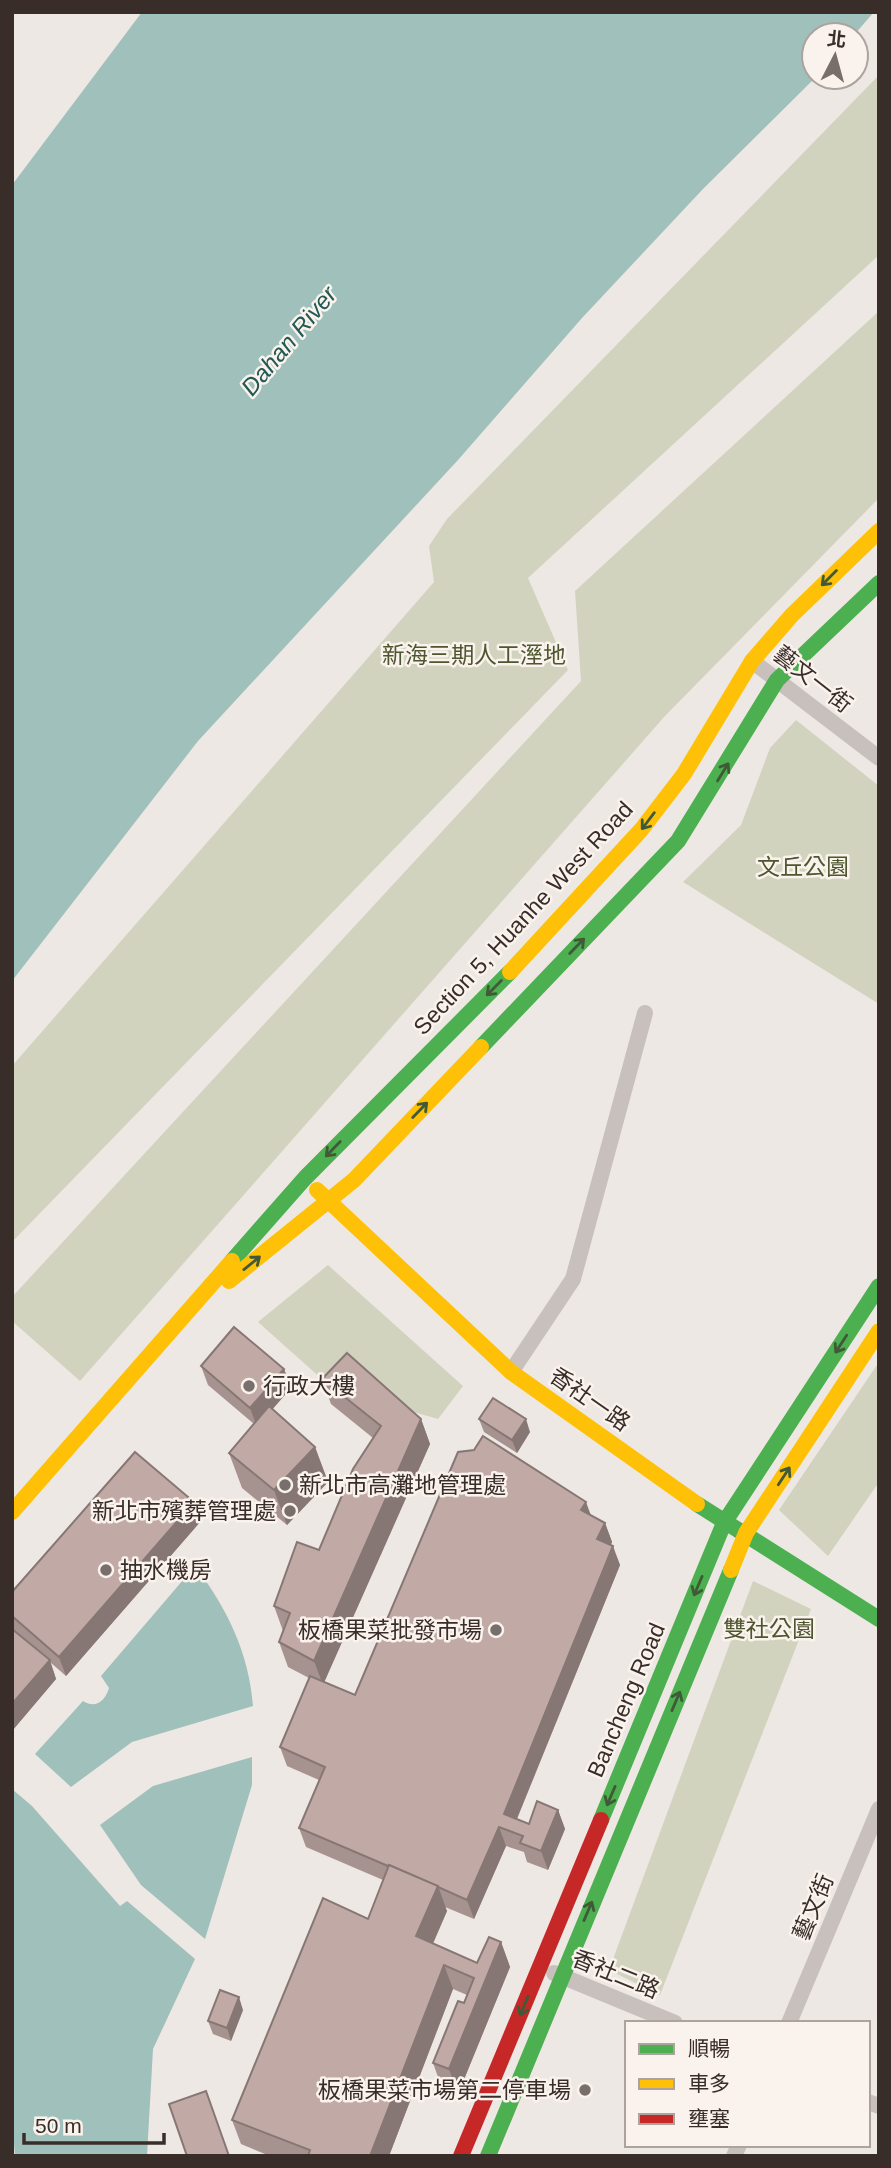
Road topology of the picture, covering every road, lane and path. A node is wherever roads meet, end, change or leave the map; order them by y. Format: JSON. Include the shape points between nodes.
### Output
{"nodes":[{"id":1,"x":879,"y":531,"type":"edge"},
{"id":2,"x":879,"y":583,"type":"edge"},
{"id":3,"x":752,"y":661,"type":"junction"},
{"id":4,"x":777,"y":680,"type":"junction"},
{"id":5,"x":879,"y":758,"type":"edge"},
{"id":6,"x":645,"y":1013,"type":"dead end"},
{"id":7,"x":305,"y":1178,"type":"junction"},
{"id":8,"x":328,"y":1201,"type":"junction"},
{"id":9,"x":879,"y":1286,"type":"edge"},
{"id":10,"x":180,"y":1321,"type":"junction"},
{"id":11,"x":879,"y":1331,"type":"edge"},
{"id":12,"x":511,"y":1372,"type":"junction"},
{"id":13,"x":12,"y":1512,"type":"edge"},
{"id":14,"x":724,"y":1523,"type":"junction"},
{"id":15,"x":746,"y":1533,"type":"junction"},
{"id":16,"x":879,"y":1619,"type":"edge"},
{"id":17,"x":879,"y":1809,"type":"edge"},
{"id":18,"x":540,"y":1968,"type":"junction"},
{"id":19,"x":561,"y":1976,"type":"junction"},
{"id":20,"x":670,"y":2021,"type":"edge"},
{"id":21,"x":790,"y":2021,"type":"edge"},
{"id":22,"x":461,"y":2156,"type":"edge"},
{"id":23,"x":488,"y":2156,"type":"edge"}],
"edges":[{"from":1,"to":3,"type":"street","name":"Section 5, Huanhe West Road","one_way":true,"via":[[792,615]]},
{"from":2,"to":4,"type":"street","name":"Section 5, Huanhe West Road"},
{"from":3,"to":4,"type":"street","name":"藝文一街"},
{"from":3,"to":7,"type":"street","name":"Section 5, Huanhe West Road","one_way":true,"via":[[684,774],[641,830],[495,988]]},
{"from":4,"to":5,"type":"street","name":"藝文一街"},
{"from":8,"to":4,"type":"street","name":"Section 5, Huanhe West Road","one_way":true,"via":[[354,1180],[678,841]]},
{"from":6,"to":12,"type":"street","via":[[573,1279]]},
{"from":7,"to":8,"type":"street","name":"香社一路"},
{"from":7,"to":10,"type":"street","name":"Section 5, Huanhe West Road"},
{"from":10,"to":8,"type":"street","name":"Section 5, Huanhe West Road","one_way":true},
{"from":8,"to":12,"type":"street","name":"香社一路"},
{"from":9,"to":14,"type":"street","name":"Bancheng Road","one_way":true},
{"from":10,"to":13,"type":"street","name":"Section 5, Huanhe West Road"},
{"from":15,"to":11,"type":"street","name":"Bancheng Road","one_way":true},
{"from":12,"to":14,"type":"street","name":"香社一路"},
{"from":14,"to":15,"type":"street","name":"香社一路"},
{"from":14,"to":18,"type":"street","name":"Bancheng Road","one_way":true},
{"from":15,"to":16,"type":"street","name":"香社一路"},
{"from":19,"to":15,"type":"street","name":"Bancheng Road","one_way":true},
{"from":17,"to":21,"type":"street","name":"藝文街"},
{"from":18,"to":19,"type":"street","name":"香社二路"},
{"from":18,"to":22,"type":"street","name":"Bancheng Road","one_way":true},
{"from":19,"to":20,"type":"street","name":"香社二路"},
{"from":19,"to":23,"type":"street","name":"Bancheng Road"}]}
